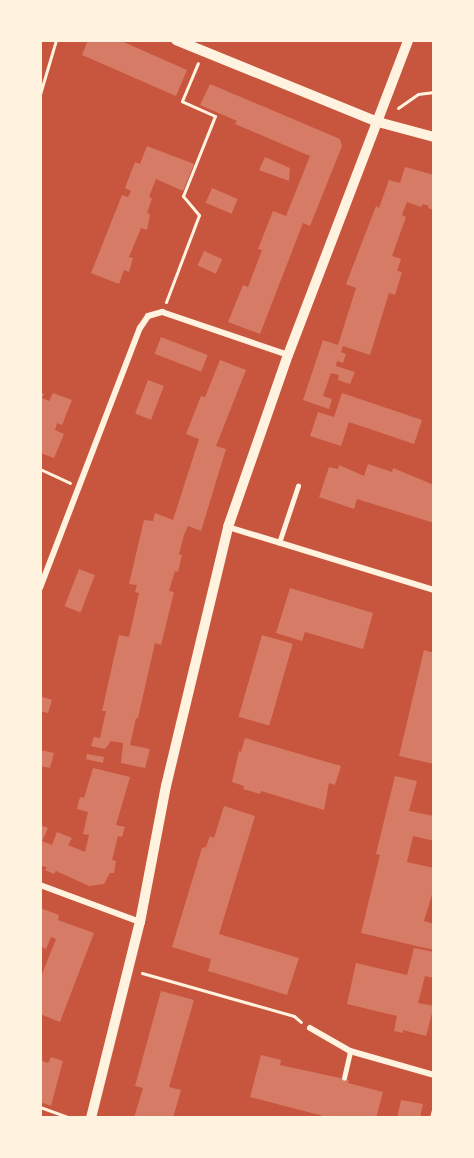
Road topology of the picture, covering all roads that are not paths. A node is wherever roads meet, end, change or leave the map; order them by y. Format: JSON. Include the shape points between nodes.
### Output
{"nodes":[{"id":1,"x":176,"y":40,"type":"edge"},
{"id":2,"x":408,"y":40,"type":"edge"},
{"id":3,"x":378,"y":122,"type":"junction"},
{"id":4,"x":434,"y":137,"type":"edge"},
{"id":5,"x":288,"y":355,"type":"junction"},
{"id":6,"x":298,"y":486,"type":"dead end"},
{"id":7,"x":228,"y":527,"type":"junction"},
{"id":8,"x":279,"y":543,"type":"junction"},
{"id":9,"x":40,"y":588,"type":"edge"},
{"id":10,"x":434,"y":590,"type":"edge"},
{"id":11,"x":40,"y":885,"type":"edge"},
{"id":12,"x":140,"y":922,"type":"junction"},
{"id":13,"x":310,"y":1028,"type":"road end"},
{"id":14,"x":350,"y":1051,"type":"junction"},
{"id":15,"x":434,"y":1075,"type":"edge"},
{"id":16,"x":344,"y":1078,"type":"dead end"},
{"id":17,"x":434,"y":1110,"type":"edge"},
{"id":18,"x":91,"y":1118,"type":"edge"},
{"id":19,"x":432,"y":1118,"type":"edge"}],
"edges":[{"from":1,"to":3,"type":"street"},
{"from":2,"to":3,"type":"street"},
{"from":3,"to":4,"type":"street"},
{"from":3,"to":5,"type":"street"},
{"from":5,"to":7,"type":"street"},
{"from":5,"to":9,"type":"street","via":[[162,312],[148,316],[140,328]]},
{"from":6,"to":8,"type":"lane"},
{"from":7,"to":8,"type":"street"},
{"from":7,"to":12,"type":"street","via":[[166,786]]},
{"from":8,"to":10,"type":"street"},
{"from":11,"to":12,"type":"street"},
{"from":12,"to":18,"type":"street"},
{"from":13,"to":14,"type":"street"},
{"from":14,"to":15,"type":"street"},
{"from":14,"to":16,"type":"lane"},
{"from":17,"to":19,"type":"lane"}]}
